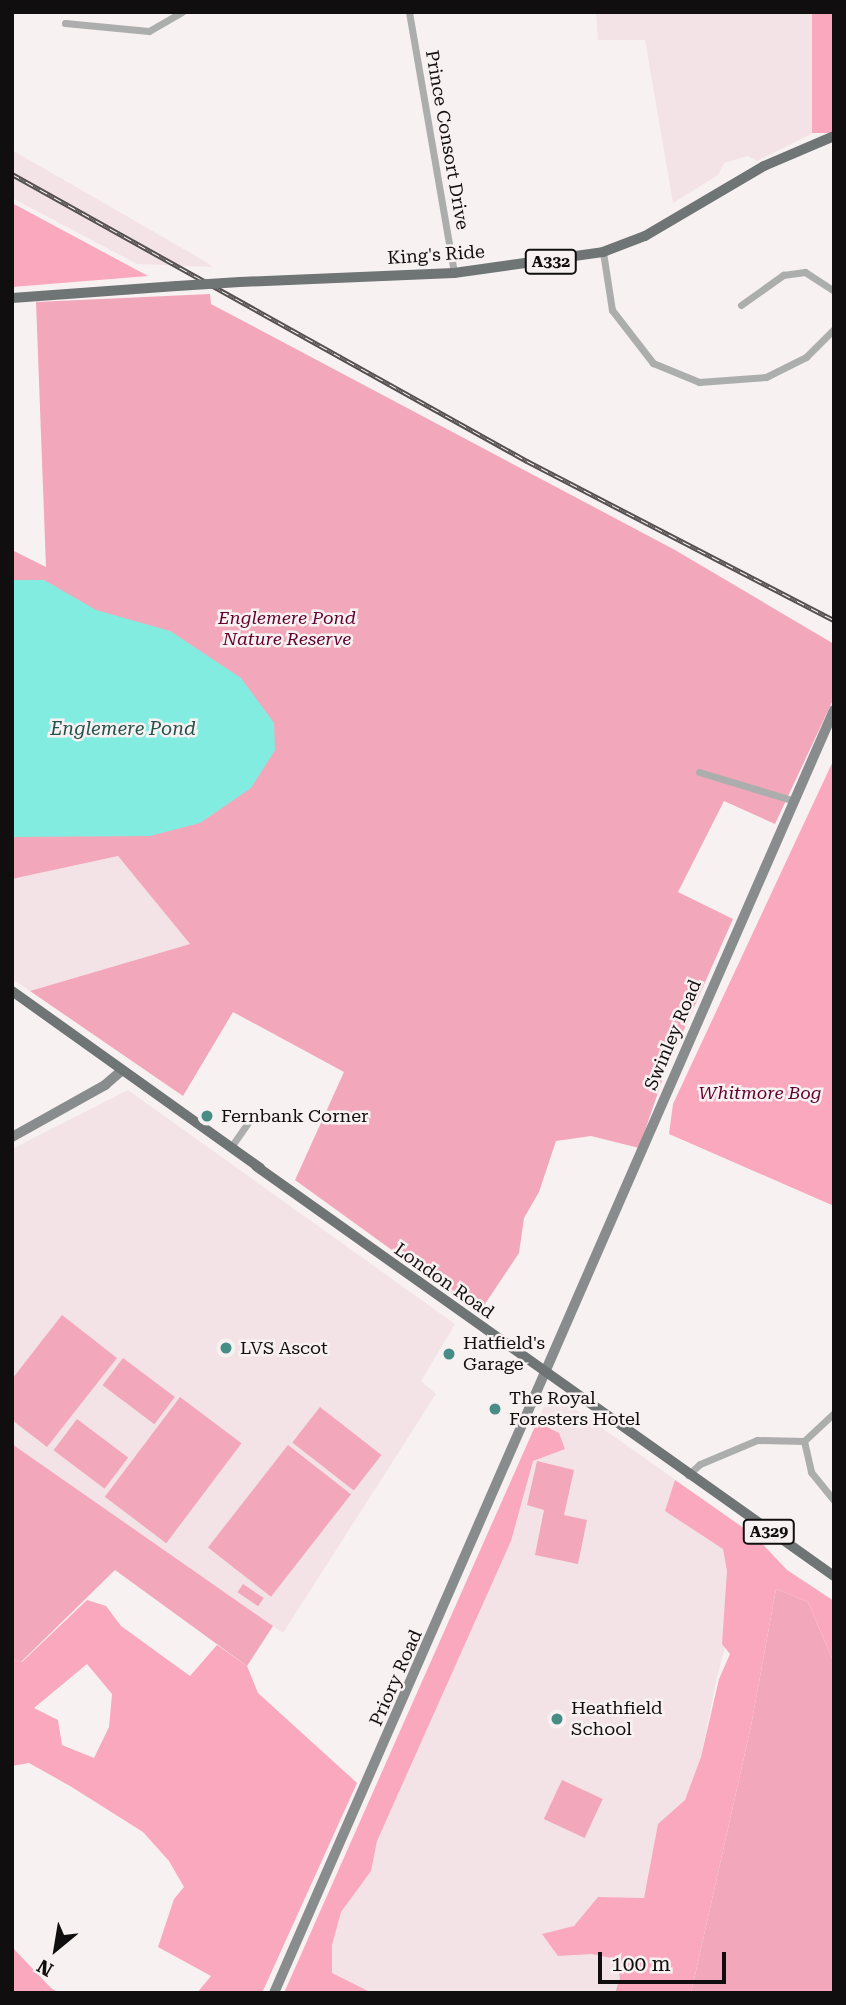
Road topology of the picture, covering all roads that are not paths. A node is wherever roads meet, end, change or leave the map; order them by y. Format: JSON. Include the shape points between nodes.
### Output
{"nodes":[{"id":1,"x":182,"y":12,"type":"edge"},
{"id":2,"x":409,"y":12,"type":"edge"},
{"id":3,"x":65,"y":23,"type":"dead end"},
{"id":4,"x":834,"y":136,"type":"edge"},
{"id":5,"x":603,"y":252,"type":"junction"},
{"id":6,"x":454,"y":273,"type":"junction"},
{"id":7,"x":834,"y":291,"type":"edge"},
{"id":8,"x":12,"y":298,"type":"edge"},
{"id":9,"x":741,"y":305,"type":"dead end"},
{"id":10,"x":834,"y":328,"type":"edge"},
{"id":11,"x":834,"y":710,"type":"edge"},
{"id":12,"x":699,"y":772,"type":"dead end"},
{"id":13,"x":792,"y":800,"type":"junction"},
{"id":14,"x":12,"y":992,"type":"edge"},
{"id":15,"x":122,"y":1070,"type":"junction"},
{"id":16,"x":253,"y":1116,"type":"dead end"},
{"id":17,"x":12,"y":1137,"type":"edge"},
{"id":18,"x":231,"y":1147,"type":"junction"},
{"id":19,"x":546,"y":1375,"type":"junction"},
{"id":20,"x":834,"y":1413,"type":"edge"},
{"id":21,"x":804,"y":1441,"type":"junction"},
{"id":22,"x":687,"y":1475,"type":"junction"},
{"id":23,"x":834,"y":1500,"type":"edge"},
{"id":24,"x":834,"y":1576,"type":"edge"},
{"id":25,"x":274,"y":1993,"type":"edge"}],
"edges":[{"from":1,"to":3,"type":"street","via":[[149,31]]},
{"from":2,"to":6,"type":"street","name":"Prince Consort Drive"},
{"from":4,"to":5,"type":"main road","name":"King's Ride","number":"A332","via":[[764,166],[645,236]]},
{"from":5,"to":6,"type":"main road","name":"King's Ride","number":"A332"},
{"from":5,"to":10,"type":"street","via":[[612,310],[653,363],[699,382],[766,377],[806,357]]},
{"from":6,"to":8,"type":"main road","name":"King's Ride","number":"A332","bridge":true},
{"from":7,"to":9,"type":"street","via":[[805,272],[783,275]]},
{"from":11,"to":13,"type":"main road","name":"Swinley Road"},
{"from":12,"to":13,"type":"street"},
{"from":13,"to":19,"type":"main road","name":"Swinley Road"},
{"from":14,"to":15,"type":"main road","name":"London Road","number":"A329"},
{"from":15,"to":17,"type":"main road","via":[[106,1085]]},
{"from":15,"to":18,"type":"main road","name":"London Road","number":"A329"},
{"from":16,"to":18,"type":"street"},
{"from":18,"to":19,"type":"main road","name":"London Road","number":"A329"},
{"from":19,"to":22,"type":"main road","name":"London Road","number":"A329"},
{"from":19,"to":25,"type":"main road","name":"Priory Road"},
{"from":20,"to":21,"type":"street"},
{"from":21,"to":22,"type":"street","via":[[757,1440],[700,1464]]},
{"from":21,"to":23,"type":"street","via":[[811,1472]]},
{"from":22,"to":24,"type":"main road","name":"London Road","number":"A329"}]}
